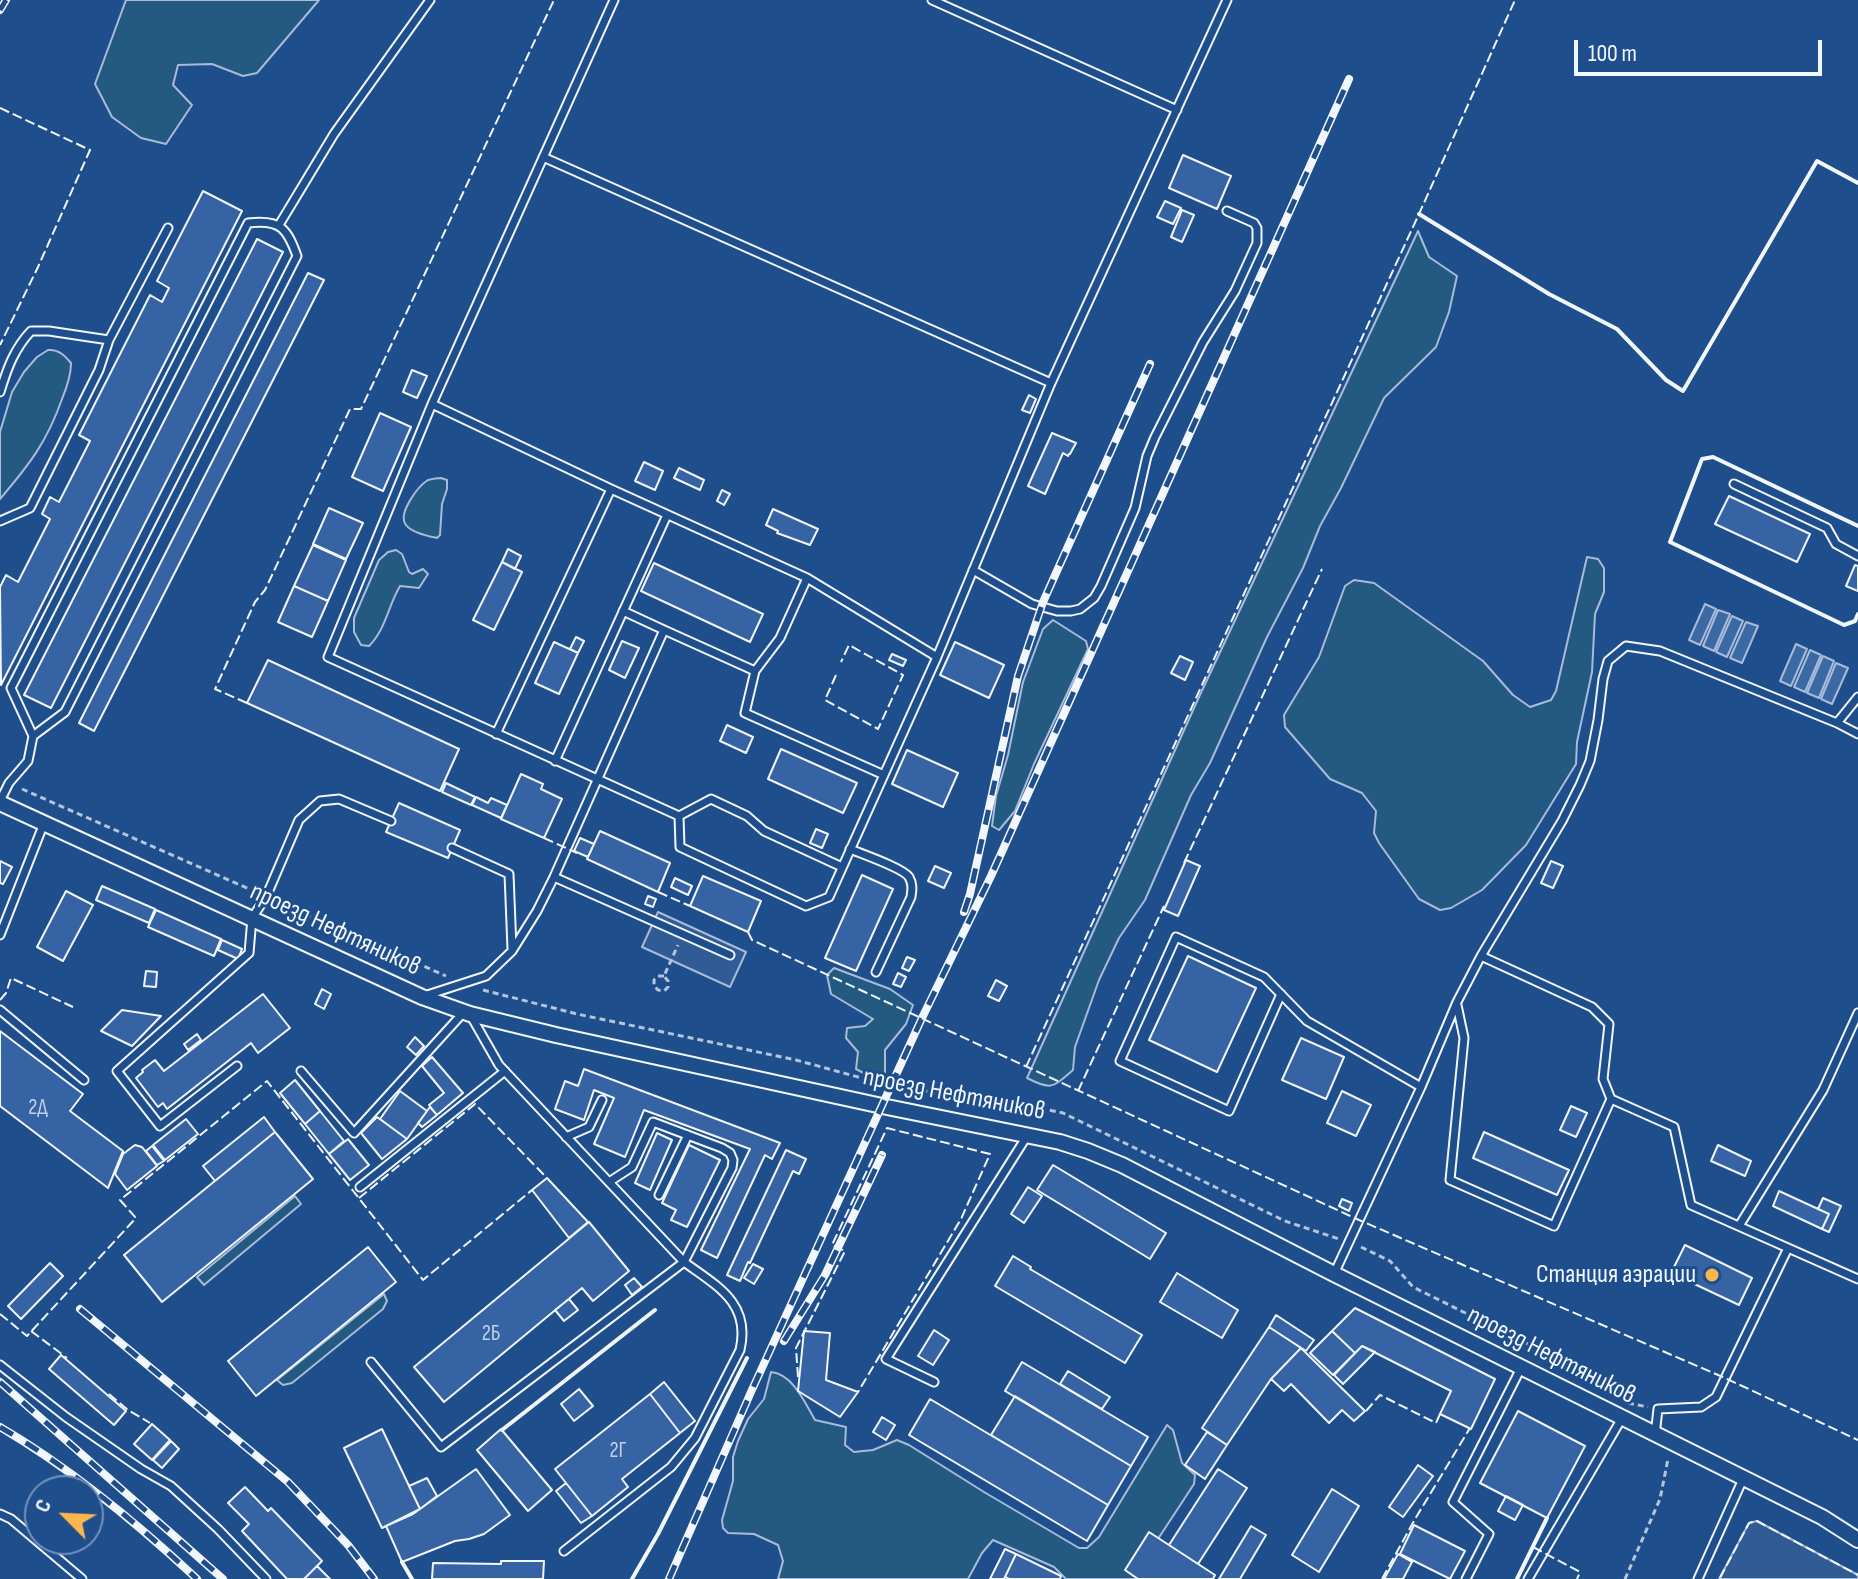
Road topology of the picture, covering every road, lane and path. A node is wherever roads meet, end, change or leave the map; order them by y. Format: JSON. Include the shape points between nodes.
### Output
{"nodes":[{"id":1,"x":430,"y":0,"type":"edge"},
{"id":2,"x":614,"y":0,"type":"edge"},
{"id":3,"x":932,"y":0,"type":"edge"},
{"id":4,"x":1227,"y":0,"type":"edge"},
{"id":5,"x":1177,"y":110,"type":"junction"},
{"id":6,"x":543,"y":157,"type":"junction"},
{"id":7,"x":1227,"y":211,"type":"dead end"},
{"id":8,"x":279,"y":225,"type":"junction"},
{"id":9,"x":168,"y":228,"type":"dead end"},
{"id":10,"x":109,"y":340,"type":"junction"},
{"id":11,"x":1051,"y":383,"type":"junction"},
{"id":12,"x":0,"y":392,"type":"edge"},
{"id":13,"x":432,"y":404,"type":"junction"},
{"id":14,"x":1734,"y":484,"type":"dead end"},
{"id":15,"x":611,"y":489,"type":"junction"},
{"id":16,"x":667,"y":515,"type":"junction"},
{"id":17,"x":0,"y":521,"type":"edge"},
{"id":18,"x":1858,"y":556,"type":"edge"},
{"id":19,"x":973,"y":570,"type":"junction"},
{"id":20,"x":807,"y":578,"type":"junction"},
{"id":21,"x":623,"y":611,"type":"junction"},
{"id":22,"x":664,"y":630,"type":"junction"},
{"id":23,"x":937,"y":657,"type":"junction"},
{"id":24,"x":755,"y":671,"type":"junction"},
{"id":25,"x":1858,"y":697,"type":"edge"},
{"id":26,"x":1837,"y":723,"type":"junction"},
{"id":27,"x":496,"y":734,"type":"junction"},
{"id":28,"x":1858,"y":734,"type":"edge"},
{"id":29,"x":33,"y":736,"type":"junction"},
{"id":30,"x":555,"y":761,"type":"junction"},
{"id":31,"x":884,"y":775,"type":"junction"},
{"id":32,"x":596,"y":780,"type":"junction"},
{"id":33,"x":0,"y":802,"type":"edge"},
{"id":34,"x":679,"y":816,"type":"junction"},
{"id":35,"x":391,"y":821,"type":"dead end"},
{"id":36,"x":44,"y":823,"type":"junction"},
{"id":37,"x":452,"y":848,"type":"dead end"},
{"id":38,"x":850,"y":849,"type":"junction"},
{"id":39,"x":842,"y":867,"type":"junction"},
{"id":40,"x":554,"y":877,"type":"junction"},
{"id":41,"x":252,"y":918,"type":"junction"},
{"id":42,"x":683,"y":934,"type":"junction"},
{"id":43,"x":0,"y":935,"type":"edge"},
{"id":44,"x":512,"y":951,"type":"junction"},
{"id":45,"x":730,"y":955,"type":"dead end"},
{"id":46,"x":1481,"y":956,"type":"junction"},
{"id":47,"x":876,"y":972,"type":"dead end"},
{"id":48,"x":664,"y":976,"type":"dead end"},
{"id":49,"x":1281,"y":994,"type":"junction"},
{"id":50,"x":422,"y":997,"type":"junction"},
{"id":51,"x":1457,"y":1002,"type":"junction"},
{"id":52,"x":0,"y":1010,"type":"edge"},
{"id":53,"x":467,"y":1012,"type":"junction"},
{"id":54,"x":1858,"y":1013,"type":"edge"},
{"id":55,"x":237,"y":1066,"type":"dead end"},
{"id":56,"x":301,"y":1071,"type":"dead end"},
{"id":57,"x":505,"y":1071,"type":"junction"},
{"id":58,"x":84,"y":1080,"type":"dead end"},
{"id":59,"x":1421,"y":1087,"type":"junction"},
{"id":60,"x":1611,"y":1099,"type":"junction"},
{"id":61,"x":602,"y":1100,"type":"dead end"},
{"id":62,"x":1028,"y":1134,"type":"junction"},
{"id":63,"x":688,"y":1135,"type":"junction"},
{"id":64,"x":566,"y":1137,"type":"junction"},
{"id":65,"x":609,"y":1182,"type":"junction"},
{"id":66,"x":360,"y":1187,"type":"dead end"},
{"id":67,"x":659,"y":1195,"type":"dead end"},
{"id":68,"x":1739,"y":1226,"type":"junction"},
{"id":69,"x":1788,"y":1248,"type":"junction"},
{"id":70,"x":684,"y":1262,"type":"junction"},
{"id":71,"x":1334,"y":1274,"type":"junction"},
{"id":72,"x":1858,"y":1279,"type":"edge"},
{"id":73,"x":371,"y":1362,"type":"dead end"},
{"id":74,"x":0,"y":1365,"type":"edge"},
{"id":75,"x":1521,"y":1368,"type":"junction"},
{"id":76,"x":934,"y":1382,"type":"dead end"},
{"id":77,"x":1622,"y":1418,"type":"junction"},
{"id":78,"x":1655,"y":1435,"type":"junction"},
{"id":79,"x":1669,"y":1460,"type":"dead end"},
{"id":80,"x":1743,"y":1478,"type":"junction"},
{"id":81,"x":0,"y":1514,"type":"edge"},
{"id":82,"x":1856,"y":1537,"type":"edge"},
{"id":83,"x":564,"y":1551,"type":"dead end"},
{"id":84,"x":1699,"y":1577,"type":"edge"},
{"id":85,"x":82,"y":1579,"type":"edge"},
{"id":86,"x":266,"y":1579,"type":"edge"},
{"id":87,"x":1466,"y":1579,"type":"edge"},
{"id":88,"x":1528,"y":1579,"type":"edge"},
{"id":89,"x":1625,"y":1579,"type":"edge"},
{"id":90,"x":1709,"y":1579,"type":"edge"}],
"edges":[{"from":1,"to":8,"type":"lane","via":[[334,134]]},
{"from":2,"to":6,"type":"lane"},
{"from":3,"to":5,"type":"lane"},
{"from":4,"to":5,"type":"lane"},
{"from":5,"to":11,"type":"lane"},
{"from":6,"to":11,"type":"lane"},
{"from":6,"to":13,"type":"lane"},
{"from":7,"to":19,"type":"lane","via":[[1254,223],[1257,243],[1155,437],[1135,508],[1094,598],[1080,609],[1057,611],[1032,604]]},
{"from":8,"to":29,"type":"lane","via":[[297,256],[65,712]]},
{"from":8,"to":29,"type":"lane","via":[[248,223],[11,688]]},
{"from":9,"to":10,"type":"lane"},
{"from":10,"to":12,"type":"lane","via":[[31,331],[19,343]]},
{"from":10,"to":17,"type":"lane","via":[[30,508]]},
{"from":11,"to":19,"type":"lane"},
{"from":13,"to":15,"type":"lane"},
{"from":13,"to":27,"type":"lane","via":[[328,657]]},
{"from":14,"to":18,"type":"lane","via":[[1827,528],[1836,544]]},
{"from":15,"to":16,"type":"lane"},
{"from":15,"to":27,"type":"lane"},
{"from":16,"to":20,"type":"lane"},
{"from":16,"to":21,"type":"lane"},
{"from":19,"to":23,"type":"lane"},
{"from":20,"to":23,"type":"lane"},
{"from":20,"to":24,"type":"lane","via":[[780,638]]},
{"from":21,"to":22,"type":"lane"},
{"from":21,"to":30,"type":"lane"},
{"from":22,"to":24,"type":"lane"},
{"from":22,"to":32,"type":"lane"},
{"from":23,"to":31,"type":"lane"},
{"from":24,"to":31,"type":"lane","via":[[745,713]]},
{"from":25,"to":26,"type":"lane"},
{"from":26,"to":28,"type":"lane"},
{"from":26,"to":46,"type":"lane","via":[[1660,651],[1626,646],[1605,670],[1590,761],[1580,785]]},
{"from":27,"to":30,"type":"lane"},
{"from":29,"to":33,"type":"lane","via":[[28,761]]},
{"from":30,"to":32,"type":"lane"},
{"from":31,"to":38,"type":"lane"},
{"from":32,"to":34,"type":"lane"},
{"from":32,"to":40,"type":"lane"},
{"from":33,"to":36,"type":"street","name":"проезд Нефтяников"},
{"from":34,"to":39,"type":"lane","via":[[711,799]]},
{"from":34,"to":39,"type":"lane","via":[[680,847],[806,906],[829,897]]},
{"from":35,"to":41,"type":"lane","via":[[339,799],[320,801],[299,820]]},
{"from":36,"to":41,"type":"street","name":"проезд Нефтяников"},
{"from":36,"to":43,"type":"lane"},
{"from":37,"to":44,"type":"lane","via":[[509,874]]},
{"from":38,"to":39,"type":"lane"},
{"from":38,"to":47,"type":"lane","via":[[903,872],[911,882],[911,897]]},
{"from":40,"to":42,"type":"lane"},
{"from":40,"to":44,"type":"lane"},
{"from":41,"to":50,"type":"street","name":"проезд Нефтяников"},
{"from":41,"to":55,"type":"lane","via":[[249,953],[117,1071],[160,1126]]},
{"from":42,"to":45,"type":"lane"},
{"from":42,"to":48,"type":"path"},
{"from":44,"to":50,"type":"lane","via":[[486,976]]},
{"from":46,"to":51,"type":"lane"},
{"from":46,"to":60,"type":"lane","via":[[1592,1007],[1609,1024],[1603,1079]]},
{"from":49,"to":49,"type":"lane","via":[[1264,977],[1176,937],[1120,1061],[1229,1111]]},
{"from":49,"to":59,"type":"lane","via":[[1307,1021]]},
{"from":50,"to":53,"type":"street","name":"проезд Нефтяников"},
{"from":51,"to":59,"type":"lane"},
{"from":51,"to":60,"type":"lane","via":[[1464,1038],[1450,1180],[1554,1226]]},
{"from":52,"to":58,"type":"lane"},
{"from":53,"to":56,"type":"lane","via":[[354,1133]]},
{"from":53,"to":57,"type":"lane"},
{"from":53,"to":62,"type":"street","name":"проезд Нефтяников"},
{"from":54,"to":68,"type":"lane","via":[[1823,1090]]},
{"from":57,"to":64,"type":"lane"},
{"from":57,"to":66,"type":"lane"},
{"from":59,"to":71,"type":"lane"},
{"from":60,"to":68,"type":"lane","via":[[1674,1127],[1691,1205]]},
{"from":61,"to":64,"type":"lane","via":[[589,1127]]},
{"from":62,"to":71,"type":"street","name":"проезд Нефтяников","via":[[1122,1165]]},
{"from":62,"to":76,"type":"lane","via":[[886,1359]]},
{"from":63,"to":65,"type":"lane","via":[[653,1122],[632,1167]]},
{"from":63,"to":67,"type":"lane"},
{"from":63,"to":70,"type":"lane","via":[[722,1148],[733,1160]]},
{"from":64,"to":65,"type":"lane"},
{"from":65,"to":70,"type":"lane"},
{"from":68,"to":69,"type":"lane"},
{"from":69,"to":72,"type":"lane"},
{"from":69,"to":78,"type":"lane","via":[[1716,1397],[1701,1407],[1658,1409]]},
{"from":70,"to":73,"type":"lane","via":[[441,1447]]},
{"from":70,"to":83,"type":"lane","via":[[733,1301],[744,1334],[740,1350],[695,1438],[671,1467]]},
{"from":71,"to":75,"type":"street","name":"проезд Нефтяников"},
{"from":74,"to":86,"type":"lane","via":[[66,1417],[171,1486]]},
{"from":75,"to":77,"type":"street","name":"проезд Нефтяников"},
{"from":75,"to":87,"type":"lane","via":[[1453,1502],[1489,1534]]},
{"from":77,"to":78,"type":"street","name":"проезд Нефтяников"},
{"from":77,"to":88,"type":"lane"},
{"from":78,"to":80,"type":"street","name":"проезд Нефтяников"},
{"from":79,"to":89,"type":"path","via":[[1660,1499]]},
{"from":80,"to":82,"type":"street","name":"проезд Нефтяников"},
{"from":80,"to":84,"type":"lane"},
{"from":81,"to":85,"type":"lane"},
{"from":84,"to":90,"type":"lane"}]}
